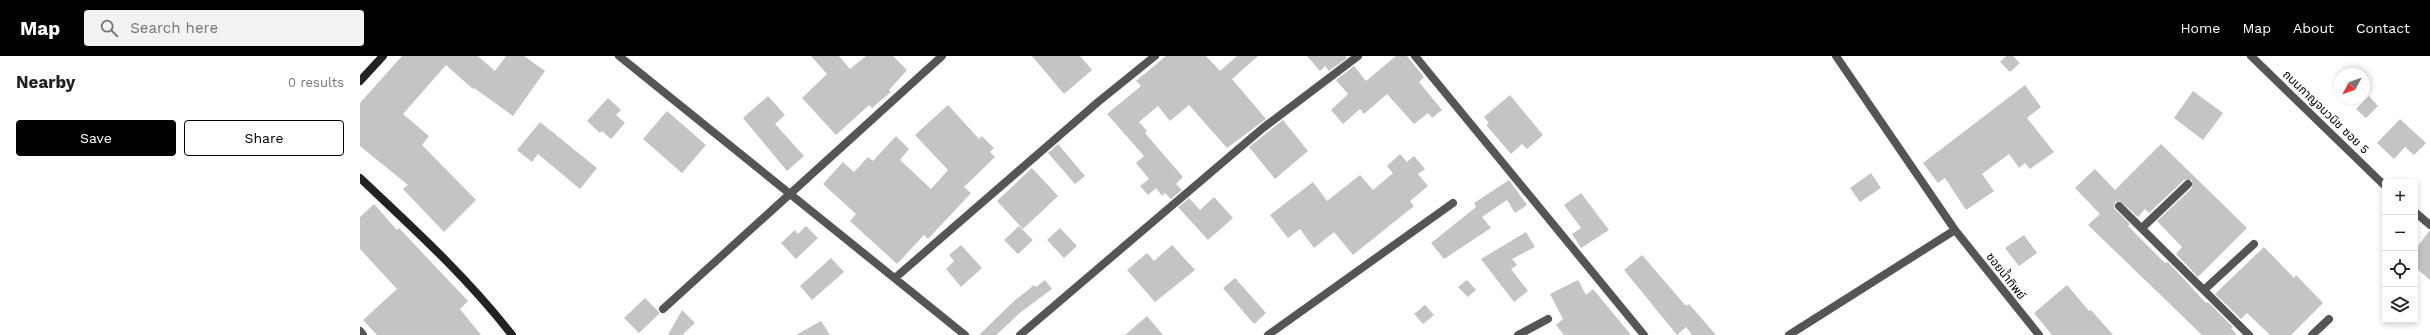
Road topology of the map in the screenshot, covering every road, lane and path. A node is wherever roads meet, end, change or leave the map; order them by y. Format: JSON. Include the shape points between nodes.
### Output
{"nodes":[{"id":1,"x":382,"y":56,"type":"edge"},
{"id":2,"x":618,"y":56,"type":"edge"},
{"id":3,"x":942,"y":56,"type":"edge"},
{"id":4,"x":1155,"y":56,"type":"edge"},
{"id":5,"x":1358,"y":56,"type":"edge"},
{"id":6,"x":1415,"y":56,"type":"edge"},
{"id":7,"x":1836,"y":56,"type":"edge"},
{"id":8,"x":2251,"y":56,"type":"edge"},
{"id":9,"x":360,"y":81,"type":"edge"},
{"id":10,"x":360,"y":178,"type":"edge"},
{"id":11,"x":2382,"y":183,"type":"edge"},
{"id":12,"x":2188,"y":184,"type":"dead end"},
{"id":13,"x":789,"y":193,"type":"junction"},
{"id":14,"x":1452,"y":203,"type":"dead end"},
{"id":15,"x":2119,"y":206,"type":"dead end"},
{"id":16,"x":2418,"y":214,"type":"edge"},
{"id":17,"x":2430,"y":224,"type":"edge"},
{"id":18,"x":2143,"y":227,"type":"junction"},
{"id":19,"x":1955,"y":230,"type":"junction"},
{"id":20,"x":2254,"y":244,"type":"dead end"},
{"id":21,"x":895,"y":278,"type":"junction"},
{"id":22,"x":2205,"y":289,"type":"junction"},
{"id":23,"x":663,"y":309,"type":"dead end"},
{"id":24,"x":1548,"y":319,"type":"dead end"},
{"id":25,"x":2329,"y":319,"type":"dead end"},
{"id":26,"x":360,"y":331,"type":"edge"},
{"id":27,"x":363,"y":335,"type":"edge"},
{"id":28,"x":512,"y":335,"type":"edge"},
{"id":29,"x":965,"y":335,"type":"edge"},
{"id":30,"x":1020,"y":335,"type":"edge"},
{"id":31,"x":1268,"y":335,"type":"edge"},
{"id":32,"x":1518,"y":335,"type":"edge"},
{"id":33,"x":1644,"y":335,"type":"edge"},
{"id":34,"x":1789,"y":335,"type":"edge"},
{"id":35,"x":2039,"y":335,"type":"edge"},
{"id":36,"x":2249,"y":335,"type":"edge"},
{"id":37,"x":2312,"y":335,"type":"edge"}],
"edges":[{"from":1,"to":9,"type":"street"},
{"from":2,"to":13,"type":"street"},
{"from":3,"to":13,"type":"street","via":[[889,107]]},
{"from":4,"to":21,"type":"street","via":[[1098,102]]},
{"from":5,"to":30,"type":"street","via":[[1263,128]]},
{"from":6,"to":33,"type":"street"},
{"from":7,"to":19,"type":"street","name":"ซอยน้ำทิพย์"},
{"from":8,"to":11,"type":"street","name":"ถนนกาญจนวนิช ซอย 5"},
{"from":10,"to":28,"type":"street","via":[[418,232],[482,298]]},
{"from":12,"to":18,"type":"street"},
{"from":13,"to":21,"type":"street"},
{"from":13,"to":23,"type":"street"},
{"from":14,"to":31,"type":"street"},
{"from":15,"to":18,"type":"street"},
{"from":16,"to":17,"type":"street"},
{"from":18,"to":22,"type":"street"},
{"from":19,"to":34,"type":"street"},
{"from":19,"to":35,"type":"street","name":"ซอยน้ำทิพย์"},
{"from":20,"to":22,"type":"street"},
{"from":21,"to":29,"type":"street"},
{"from":22,"to":36,"type":"street"},
{"from":24,"to":32,"type":"street"},
{"from":25,"to":37,"type":"street"},
{"from":26,"to":27,"type":"street"}]}
